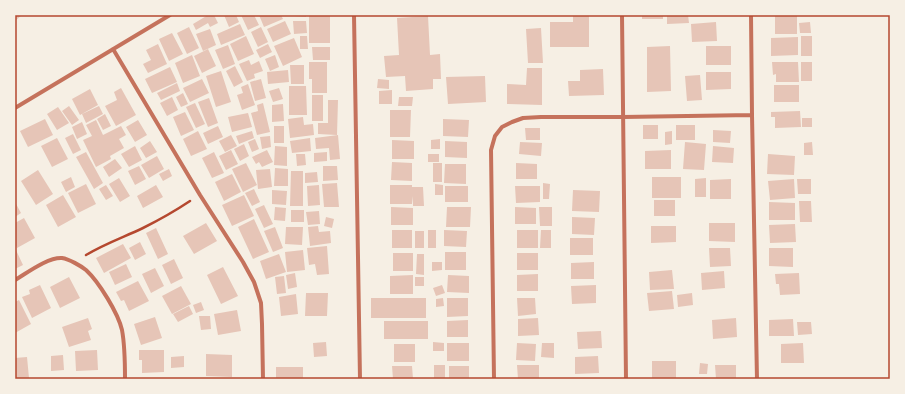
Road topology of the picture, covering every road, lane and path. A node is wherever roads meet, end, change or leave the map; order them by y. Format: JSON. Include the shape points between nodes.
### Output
{"nodes":[{"id":1,"x":170,"y":15,"type":"edge"},
{"id":2,"x":354,"y":15,"type":"edge"},
{"id":3,"x":622,"y":15,"type":"edge"},
{"id":4,"x":751,"y":15,"type":"edge"},
{"id":5,"x":113,"y":49,"type":"junction"},
{"id":6,"x":15,"y":108,"type":"edge"},
{"id":7,"x":752,"y":115,"type":"junction"},
{"id":8,"x":623,"y":117,"type":"junction"},
{"id":9,"x":200,"y":195,"type":"junction"},
{"id":10,"x":73,"y":262,"type":"junction"},
{"id":11,"x":15,"y":280,"type":"edge"},
{"id":12,"x":125,"y":379,"type":"edge"},
{"id":13,"x":263,"y":379,"type":"edge"},
{"id":14,"x":360,"y":379,"type":"edge"},
{"id":15,"x":494,"y":379,"type":"edge"},
{"id":16,"x":626,"y":379,"type":"edge"},
{"id":17,"x":757,"y":379,"type":"edge"}],
"edges":[{"from":1,"to":5,"type":"street"},
{"from":2,"to":14,"type":"street"},
{"from":3,"to":8,"type":"street"},
{"from":4,"to":7,"type":"street"},
{"from":5,"to":6,"type":"street"},
{"from":5,"to":9,"type":"street"},
{"from":7,"to":8,"type":"street"},
{"from":7,"to":17,"type":"street"},
{"from":8,"to":15,"type":"street","via":[[523,118],[502,127],[495,136],[491,150]]},
{"from":8,"to":16,"type":"street"},
{"from":9,"to":10,"type":"path","via":[[143,228]]},
{"from":9,"to":13,"type":"street","via":[[254,282],[261,303]]},
{"from":10,"to":11,"type":"street","via":[[61,258],[47,261]]},
{"from":10,"to":12,"type":"street","via":[[86,270],[97,282],[113,308],[123,336]]}]}
